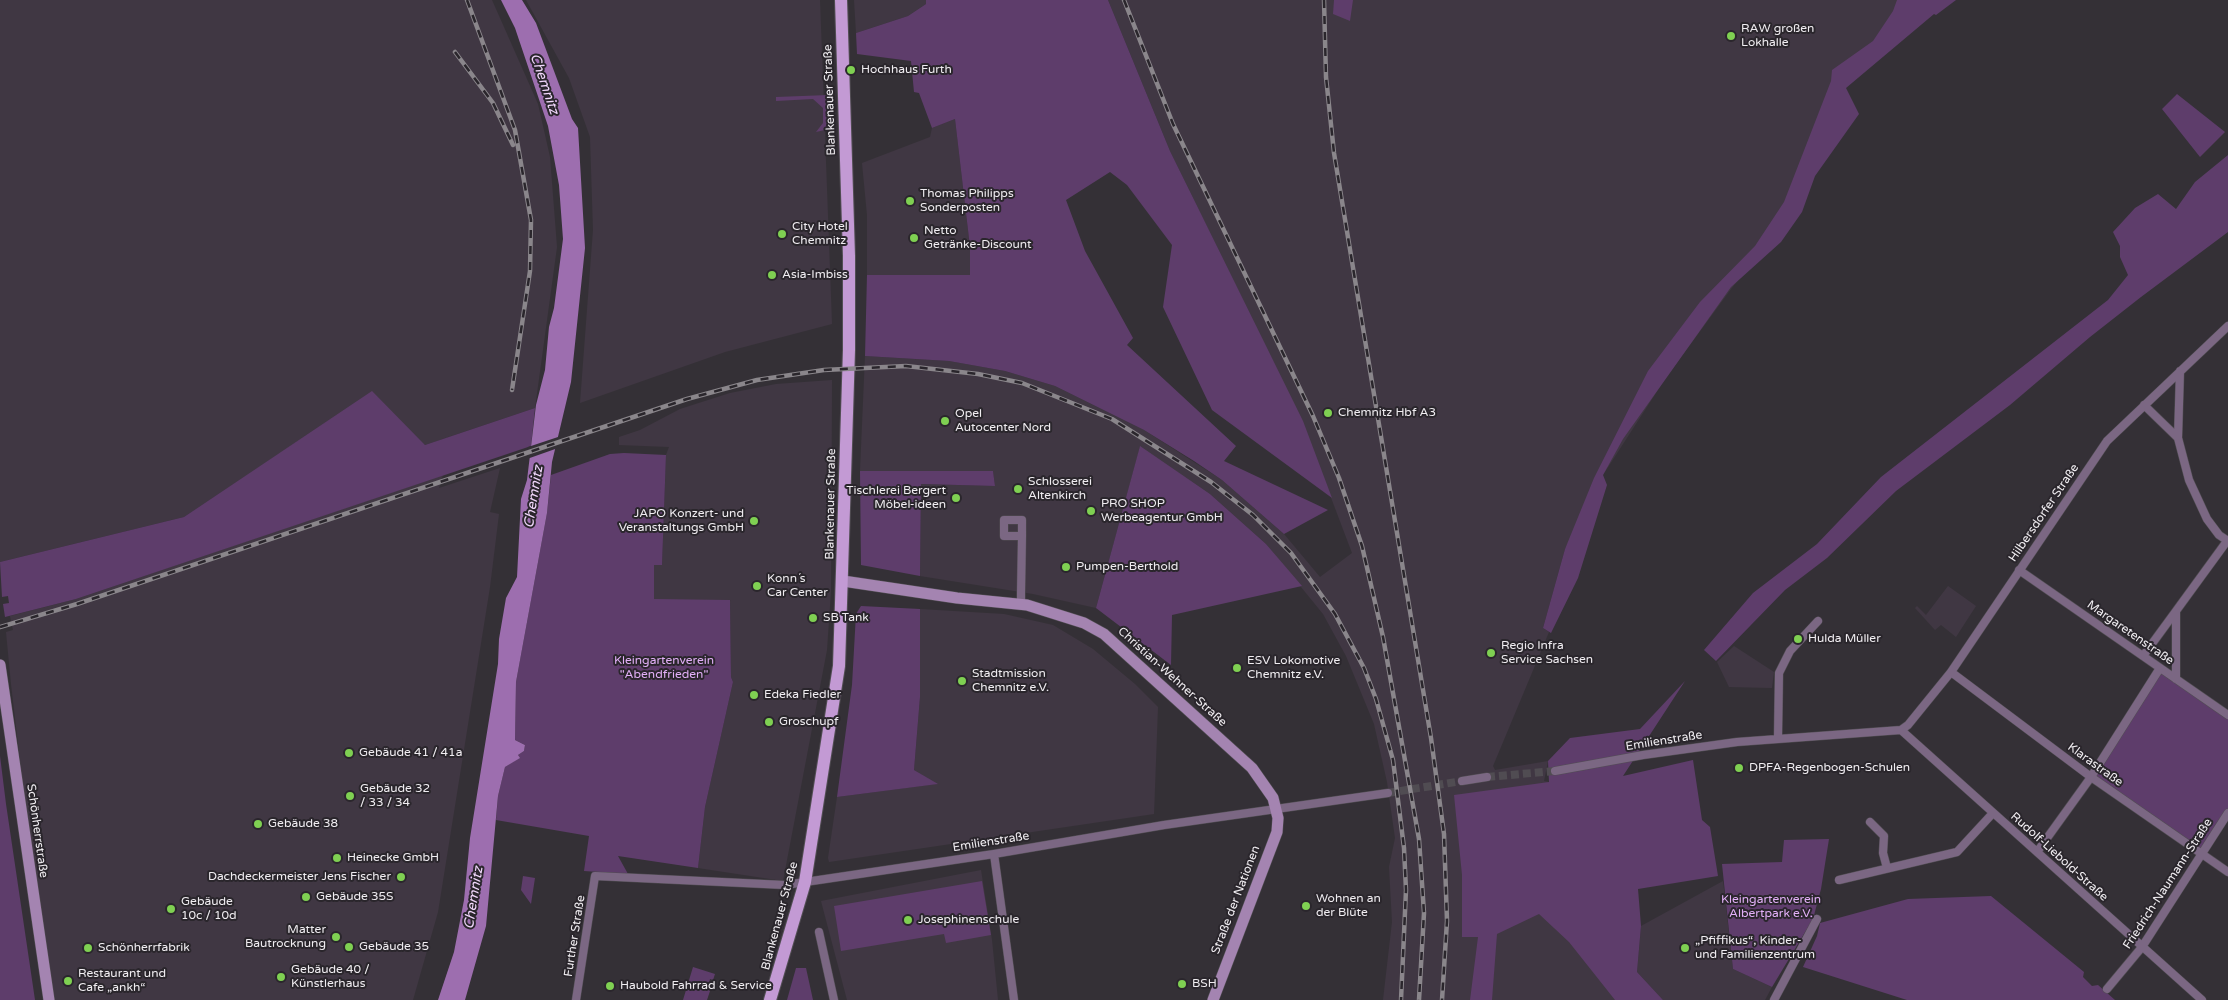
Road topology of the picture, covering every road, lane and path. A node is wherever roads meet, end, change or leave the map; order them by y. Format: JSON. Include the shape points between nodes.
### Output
{"nodes":[{"id":1,"x":841,"y":0,"type":"edge"},
{"id":2,"x":2228,"y":326,"type":"edge"},
{"id":3,"x":2180,"y":371,"type":"junction"},
{"id":4,"x":2144,"y":405,"type":"junction"},
{"id":5,"x":2178,"y":438,"type":"junction"},
{"id":6,"x":1022,"y":536,"type":"dead end"},
{"id":7,"x":2228,"y":541,"type":"edge"},
{"id":8,"x":2019,"y":570,"type":"junction"},
{"id":9,"x":843,"y":581,"type":"junction"},
{"id":10,"x":1021,"y":604,"type":"junction"},
{"id":11,"x":2176,"y":611,"type":"junction"},
{"id":12,"x":1818,"y":621,"type":"dead end"},
{"id":13,"x":2143,"y":656,"type":"junction"},
{"id":14,"x":0,"y":665,"type":"edge"},
{"id":15,"x":2160,"y":668,"type":"junction"},
{"id":16,"x":1952,"y":672,"type":"junction"},
{"id":17,"x":2176,"y":679,"type":"junction"},
{"id":18,"x":2,"y":690,"type":"edge"},
{"id":19,"x":2228,"y":715,"type":"edge"},
{"id":20,"x":1901,"y":730,"type":"junction"},
{"id":21,"x":1778,"y":737,"type":"junction"},
{"id":22,"x":1555,"y":771,"type":"tunnel mouth"},
{"id":23,"x":2091,"y":777,"type":"junction"},
{"id":24,"x":1487,"y":778,"type":"tunnel mouth"},
{"id":25,"x":1462,"y":781,"type":"tunnel mouth"},
{"id":26,"x":1388,"y":793,"type":"tunnel mouth"},
{"id":27,"x":1276,"y":809,"type":"junction"},
{"id":28,"x":1994,"y":813,"type":"junction"},
{"id":29,"x":2228,"y":813,"type":"edge"},
{"id":30,"x":1870,"y":822,"type":"dead end"},
{"id":31,"x":2036,"y":852,"type":"junction"},
{"id":32,"x":2203,"y":853,"type":"junction"},
{"id":33,"x":994,"y":854,"type":"junction"},
{"id":34,"x":1887,"y":868,"type":"junction"},
{"id":35,"x":2228,"y":872,"type":"edge"},
{"id":36,"x":596,"y":876,"type":"joint"},
{"id":37,"x":1839,"y":880,"type":"dead end"},
{"id":38,"x":805,"y":882,"type":"junction"},
{"id":39,"x":1817,"y":919,"type":"dead end"},
{"id":40,"x":819,"y":932,"type":"dead end"},
{"id":41,"x":2142,"y":947,"type":"junction"},
{"id":42,"x":2107,"y":990,"type":"dead end"},
{"id":43,"x":49,"y":1000,"type":"edge"},
{"id":44,"x":576,"y":1000,"type":"edge"},
{"id":45,"x":770,"y":1000,"type":"edge"},
{"id":46,"x":834,"y":1000,"type":"edge"},
{"id":47,"x":1014,"y":1000,"type":"edge"},
{"id":48,"x":1213,"y":1000,"type":"edge"},
{"id":49,"x":1774,"y":1000,"type":"edge"},
{"id":50,"x":2202,"y":1000,"type":"edge"}],
"edges":[{"from":1,"to":9,"type":"main road","name":"Blankenauer Straße","via":[[849,256]]},
{"from":2,"to":3,"type":"street","name":"Hilbersdorfer Straße"},
{"from":3,"to":4,"type":"street","name":"Hilbersdorfer Straße"},
{"from":3,"to":5,"type":"street"},
{"from":4,"to":5,"type":"street"},
{"from":4,"to":8,"type":"street","name":"Hilbersdorfer Straße","via":[[2106,441]]},
{"from":5,"to":7,"type":"street","via":[[2189,480],[2207,519]]},
{"from":6,"to":10,"type":"street"},
{"from":7,"to":11,"type":"street"},
{"from":8,"to":13,"type":"street","name":"Margaretenstraße"},
{"from":8,"to":16,"type":"street","name":"Hilbersdorfer Straße"},
{"from":9,"to":10,"type":"main road","name":"Christian-Wehner-Straße"},
{"from":9,"to":38,"type":"main road","name":"Blankenauer Straße","via":[[837,681]]},
{"from":10,"to":27,"type":"main road","name":"Christian-Wehner-Straße","via":[[1062,614],[1104,634],[1252,768],[1267,787]]},
{"from":11,"to":13,"type":"street"},
{"from":11,"to":17,"type":"street"},
{"from":12,"to":21,"type":"street","via":[[1790,651],[1779,672]]},
{"from":13,"to":15,"type":"street","name":"Margaretenstraße"},
{"from":14,"to":18,"type":"main road","name":"Schönherrstraße"},
{"from":15,"to":17,"type":"street","name":"Margaretenstraße"},
{"from":15,"to":23,"type":"street"},
{"from":16,"to":20,"type":"street","name":"Hilbersdorfer Straße"},
{"from":16,"to":23,"type":"street","name":"Klarastraße"},
{"from":17,"to":19,"type":"street","name":"Margaretenstraße"},
{"from":18,"to":43,"type":"main road","name":"Schönherrstraße"},
{"from":20,"to":21,"type":"street","name":"Emilienstraße"},
{"from":20,"to":28,"type":"street","name":"Rudolf-Liebold-Straße"},
{"from":21,"to":22,"type":"street","name":"Emilienstraße"},
{"from":23,"to":31,"type":"street"},
{"from":23,"to":32,"type":"street","name":"Klarastraße"},
{"from":24,"to":25,"type":"street"},
{"from":26,"to":27,"type":"street","name":"Emilienstraße"},
{"from":27,"to":33,"type":"street","name":"Emilienstraße"},
{"from":27,"to":48,"type":"main road","name":"Straße der Nationen","via":[[1277,832]]},
{"from":28,"to":31,"type":"street","name":"Rudolf-Liebold-Straße"},
{"from":28,"to":34,"type":"street","via":[[1957,852]]},
{"from":29,"to":32,"type":"street","name":"Friedrich-Naumann-Straße"},
{"from":30,"to":34,"type":"street","via":[[1884,836],[1883,853]]},
{"from":31,"to":41,"type":"street","name":"Rudolf-Liebold-Straße"},
{"from":32,"to":35,"type":"street","name":"Klarastraße"},
{"from":32,"to":41,"type":"street","name":"Friedrich-Naumann-Straße"},
{"from":33,"to":38,"type":"street","name":"Emilienstraße"},
{"from":33,"to":47,"type":"street"},
{"from":34,"to":37,"type":"street"},
{"from":36,"to":38,"type":"street","name":"Emilienstraße","via":[[769,884]]},
{"from":36,"to":44,"type":"street","name":"Further Straße"},
{"from":38,"to":45,"type":"main road","name":"Blankenauer Straße"},
{"from":39,"to":49,"type":"street"},
{"from":40,"to":46,"type":"street"},
{"from":41,"to":42,"type":"street","name":"Friedrich-Naumann-Straße"},
{"from":41,"to":50,"type":"street","name":"Rudolf-Liebold-Straße"}]}
